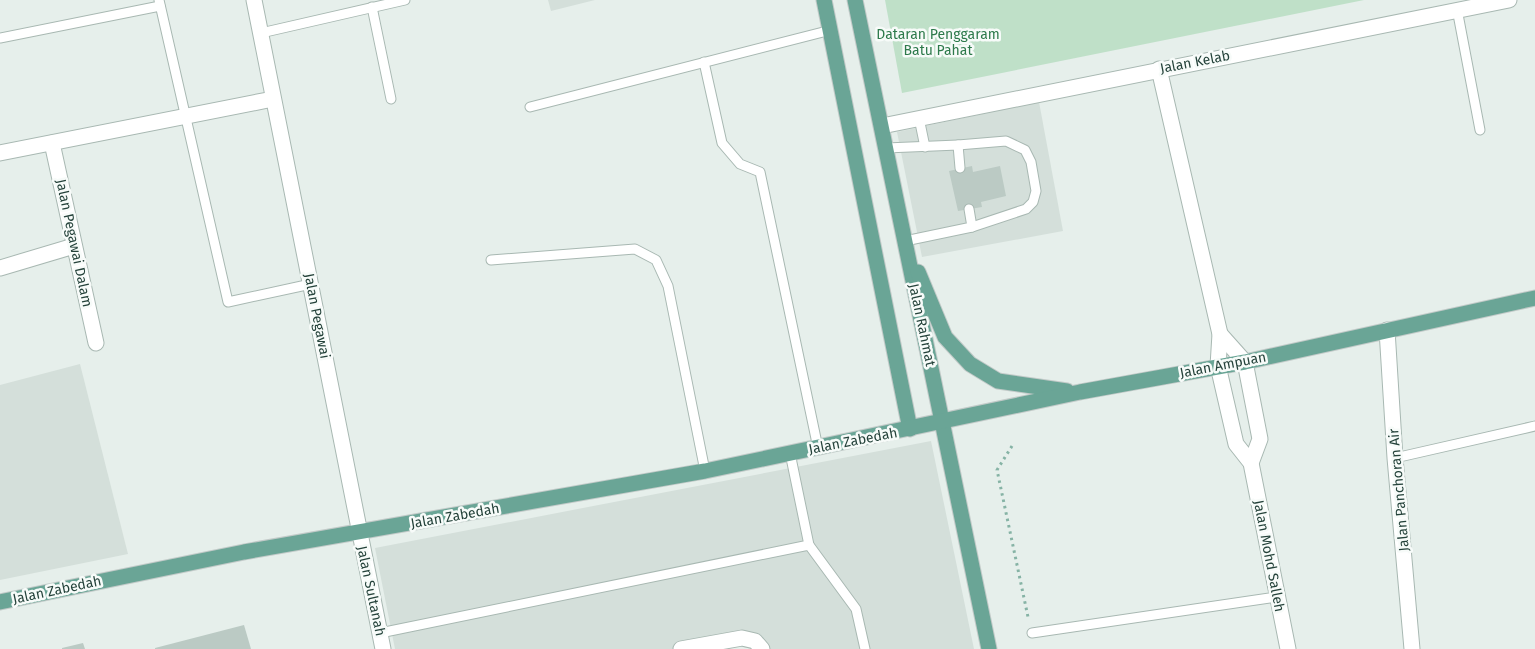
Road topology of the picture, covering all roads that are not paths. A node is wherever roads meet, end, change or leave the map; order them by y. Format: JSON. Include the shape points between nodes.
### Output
{"nodes":[{"id":1,"x":254,"y":0,"type":"edge"},
{"id":2,"x":405,"y":0,"type":"edge"},
{"id":3,"x":824,"y":0,"type":"edge"},
{"id":4,"x":855,"y":0,"type":"edge"},
{"id":5,"x":1509,"y":0,"type":"edge"},
{"id":6,"x":159,"y":3,"type":"edge"},
{"id":7,"x":372,"y":7,"type":"junction"},
{"id":8,"x":1458,"y":9,"type":"junction"},
{"id":9,"x":831,"y":30,"type":"junction"},
{"id":10,"x":261,"y":33,"type":"junction"},
{"id":11,"x":0,"y":38,"type":"edge"},
{"id":12,"x":704,"y":62,"type":"junction"},
{"id":13,"x":1159,"y":69,"type":"junction"},
{"id":14,"x":391,"y":99,"type":"dead end"},
{"id":15,"x":273,"y":100,"type":"junction"},
{"id":16,"x":530,"y":107,"type":"dead end"},
{"id":17,"x":184,"y":117,"type":"junction"},
{"id":18,"x":919,"y":118,"type":"junction"},
{"id":19,"x":882,"y":126,"type":"junction"},
{"id":20,"x":1480,"y":130,"type":"dead end"},
{"id":21,"x":52,"y":144,"type":"junction"},
{"id":22,"x":958,"y":145,"type":"junction"},
{"id":23,"x":925,"y":147,"type":"junction"},
{"id":24,"x":886,"y":148,"type":"junction"},
{"id":25,"x":0,"y":154,"type":"edge"},
{"id":26,"x":960,"y":168,"type":"dead end"},
{"id":27,"x":969,"y":209,"type":"dead end"},
{"id":28,"x":972,"y":227,"type":"junction"},
{"id":29,"x":905,"y":241,"type":"junction"},
{"id":30,"x":74,"y":246,"type":"junction"},
{"id":31,"x":492,"y":260,"type":"dead end"},
{"id":32,"x":0,"y":268,"type":"edge"},
{"id":33,"x":311,"y":284,"type":"junction"},
{"id":34,"x":1535,"y":298,"type":"edge"},
{"id":35,"x":1387,"y":330,"type":"junction"},
{"id":36,"x":1220,"y":334,"type":"junction"},
{"id":37,"x":96,"y":342,"type":"dead end"},
{"id":38,"x":1245,"y":362,"type":"junction"},
{"id":39,"x":1218,"y":366,"type":"junction"},
{"id":40,"x":1080,"y":392,"type":"junction"},
{"id":41,"x":942,"y":422,"type":"junction"},
{"id":42,"x":1535,"y":426,"type":"edge"},
{"id":43,"x":910,"y":429,"type":"junction"},
{"id":44,"x":818,"y":448,"type":"junction"},
{"id":45,"x":790,"y":453,"type":"junction"},
{"id":46,"x":1395,"y":458,"type":"junction"},
{"id":47,"x":1251,"y":463,"type":"junction"},
{"id":48,"x":705,"y":471,"type":"junction"},
{"id":49,"x":359,"y":533,"type":"junction"},
{"id":50,"x":809,"y":545,"type":"junction"},
{"id":51,"x":1276,"y":597,"type":"junction"},
{"id":52,"x":0,"y":602,"type":"edge"},
{"id":53,"x":380,"y":633,"type":"junction"},
{"id":54,"x":1032,"y":633,"type":"road end"},
{"id":55,"x":732,"y":644,"type":"edge"},
{"id":56,"x":383,"y":649,"type":"edge"},
{"id":57,"x":681,"y":649,"type":"edge"},
{"id":58,"x":762,"y":649,"type":"edge"},
{"id":59,"x":865,"y":649,"type":"edge"},
{"id":60,"x":989,"y":649,"type":"edge"},
{"id":61,"x":1288,"y":649,"type":"edge"},
{"id":62,"x":1412,"y":649,"type":"edge"}],
"edges":[{"from":1,"to":10,"type":"street","name":"Jalan Pegawai"},
{"from":2,"to":7,"type":"lane"},
{"from":3,"to":9,"type":"main road"},
{"from":4,"to":19,"type":"main road","name":"Jalan Rahmat"},
{"from":5,"to":8,"type":"street","name":"Jalan Kelab"},
{"from":6,"to":11,"type":"lane"},
{"from":6,"to":17,"type":"lane"},
{"from":7,"to":10,"type":"lane"},
{"from":7,"to":14,"type":"lane"},
{"from":8,"to":13,"type":"street","name":"Jalan Kelab"},
{"from":8,"to":20,"type":"lane"},
{"from":9,"to":12,"type":"lane"},
{"from":9,"to":43,"type":"main road"},
{"from":10,"to":15,"type":"street","name":"Jalan Pegawai"},
{"from":12,"to":16,"type":"lane"},
{"from":12,"to":44,"type":"lane","via":[[722,143],[740,164],[760,172]]},
{"from":13,"to":18,"type":"street","name":"Jalan Kelab"},
{"from":13,"to":36,"type":"street"},
{"from":15,"to":17,"type":"street"},
{"from":15,"to":33,"type":"street","name":"Jalan Pegawai"},
{"from":17,"to":21,"type":"street"},
{"from":17,"to":33,"type":"lane","via":[[228,302]]},
{"from":18,"to":19,"type":"street","name":"Jalan Kelab"},
{"from":18,"to":23,"type":"lane"},
{"from":19,"to":24,"type":"main road","name":"Jalan Rahmat"},
{"from":21,"to":25,"type":"street"},
{"from":21,"to":30,"type":"street","name":"Jalan Pegawai Dalam"},
{"from":22,"to":23,"type":"lane"},
{"from":22,"to":26,"type":"lane"},
{"from":22,"to":28,"type":"lane","via":[[1006,141],[1025,150],[1031,162],[1036,191],[1033,202],[1026,209]]},
{"from":23,"to":24,"type":"lane"},
{"from":24,"to":29,"type":"main road","name":"Jalan Rahmat"},
{"from":27,"to":28,"type":"lane"},
{"from":28,"to":29,"type":"lane"},
{"from":29,"to":40,"type":"main road","via":[[945,337],[970,364],[998,382]]},
{"from":29,"to":41,"type":"main road","name":"Jalan Rahmat"},
{"from":30,"to":32,"type":"street"},
{"from":30,"to":37,"type":"street","name":"Jalan Pegawai Dalam"},
{"from":31,"to":48,"type":"lane","via":[[635,249],[656,260],[668,286]]},
{"from":33,"to":49,"type":"street","name":"Jalan Pegawai"},
{"from":34,"to":35,"type":"main road","name":"Jalan Ampuan"},
{"from":35,"to":38,"type":"main road","name":"Jalan Ampuan"},
{"from":35,"to":46,"type":"street","name":"Jalan Panchoran Air"},
{"from":36,"to":38,"type":"street"},
{"from":36,"to":39,"type":"street"},
{"from":38,"to":39,"type":"main road","name":"Jalan Ampuan"},
{"from":38,"to":47,"type":"street","via":[[1260,439]]},
{"from":39,"to":40,"type":"main road","name":"Jalan Ampuan"},
{"from":39,"to":47,"type":"street","via":[[1236,444]]},
{"from":40,"to":41,"type":"main road","name":"Jalan Ampuan"},
{"from":41,"to":43,"type":"main road","name":"Jalan Ampuan"},
{"from":41,"to":60,"type":"main road","name":"Jalan Rahmat"},
{"from":42,"to":46,"type":"lane"},
{"from":43,"to":44,"type":"main road","name":"Jalan Zabedah"},
{"from":44,"to":45,"type":"main road","name":"Jalan Zabedah"},
{"from":45,"to":48,"type":"main road","name":"Jalan Zabedah"},
{"from":45,"to":50,"type":"lane"},
{"from":46,"to":62,"type":"street","name":"Jalan Panchoran Air"},
{"from":47,"to":51,"type":"street","name":"Jalan Mohd Salleh"},
{"from":48,"to":49,"type":"main road","name":"Jalan Zabedah"},
{"from":49,"to":52,"type":"main road","name":"Jalan Zabedah","via":[[244,552]]},
{"from":49,"to":53,"type":"street","name":"Jalan Sultanah"},
{"from":50,"to":53,"type":"lane"},
{"from":50,"to":59,"type":"lane","via":[[856,609]]},
{"from":51,"to":54,"type":"lane"},
{"from":51,"to":61,"type":"street","name":"Jalan Mohd Salleh"},
{"from":53,"to":56,"type":"street","name":"Jalan Sultanah"},
{"from":55,"to":57,"type":"street"},
{"from":55,"to":58,"type":"street","via":[[742,638],[755,640]]}]}
